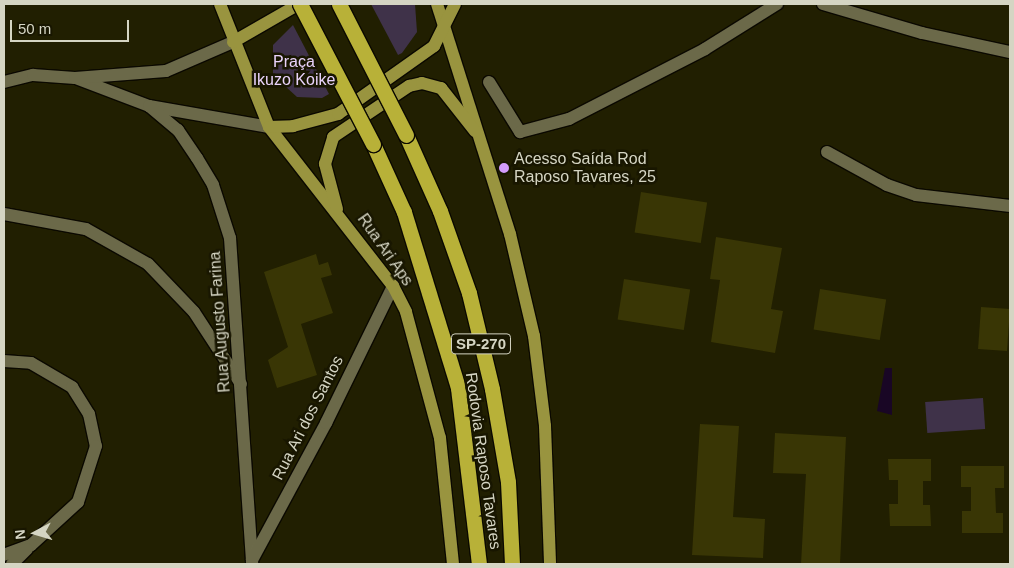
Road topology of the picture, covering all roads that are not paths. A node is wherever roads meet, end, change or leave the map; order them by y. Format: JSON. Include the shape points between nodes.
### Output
{"nodes":[{"id":1,"x":220,"y":4,"type":"edge"},
{"id":2,"x":300,"y":4,"type":"edge"},
{"id":3,"x":338,"y":4,"type":"edge"},
{"id":4,"x":437,"y":4,"type":"edge"},
{"id":5,"x":455,"y":4,"type":"edge"},
{"id":6,"x":777,"y":4,"type":"edge"},
{"id":7,"x":823,"y":4,"type":"edge"},
{"id":8,"x":444,"y":22,"type":"junction"},
{"id":9,"x":233,"y":42,"type":"junction"},
{"id":10,"x":1010,"y":52,"type":"edge"},
{"id":11,"x":75,"y":78,"type":"junction"},
{"id":12,"x":4,"y":82,"type":"edge"},
{"id":13,"x":489,"y":82,"type":"dead end"},
{"id":14,"x":149,"y":106,"type":"junction"},
{"id":15,"x":269,"y":127,"type":"junction"},
{"id":16,"x":480,"y":136,"type":"junction"},
{"id":17,"x":827,"y":152,"type":"dead end"},
{"id":18,"x":1010,"y":206,"type":"edge"},
{"id":19,"x":4,"y":214,"type":"edge"},
{"id":20,"x":339,"y":214,"type":"junction"},
{"id":21,"x":392,"y":286,"type":"junction"},
{"id":22,"x":4,"y":361,"type":"edge"},
{"id":23,"x":242,"y":386,"type":"junction"},
{"id":24,"x":31,"y":545,"type":"junction"},
{"id":25,"x":4,"y":555,"type":"edge"},
{"id":26,"x":251,"y":563,"type":"edge"},
{"id":27,"x":12,"y":564,"type":"edge"},
{"id":28,"x":453,"y":564,"type":"edge"},
{"id":29,"x":479,"y":564,"type":"edge"},
{"id":30,"x":512,"y":564,"type":"edge"},
{"id":31,"x":550,"y":564,"type":"edge"}],
"edges":[{"from":1,"to":9,"type":"main road","name":"Rua Ari Aps"},
{"from":2,"to":9,"type":"main road"},
{"from":2,"to":29,"type":"highway","name":"Rodovia Raposo Tavares","number":"SP-270","bridge":true,"via":[[373,144],[404,212],[458,388]]},
{"from":3,"to":30,"type":"highway","name":"Rodovia Raposo Tavares","number":"SP-270","bridge":true,"via":[[406,135],[440,211],[472,303],[508,482]]},
{"from":4,"to":8,"type":"main road"},
{"from":5,"to":8,"type":"main road"},
{"from":6,"to":13,"type":"street","via":[[705,49],[569,119],[520,132]]},
{"from":7,"to":10,"type":"street","via":[[922,33]]},
{"from":8,"to":15,"type":"main road","via":[[434,46],[424,55],[338,114],[300,125]]},
{"from":8,"to":16,"type":"main road"},
{"from":9,"to":11,"type":"street","name":"Rua Augusto Farina","via":[[166,71]]},
{"from":9,"to":15,"type":"main road","name":"Rua Ari Aps"},
{"from":11,"to":12,"type":"street","name":"Rua Augusto Farina","via":[[34,75]]},
{"from":11,"to":14,"type":"street","name":"Rua Augusto Farina"},
{"from":14,"to":15,"type":"street","name":"Rua Augusto Farina"},
{"from":14,"to":23,"type":"street","name":"Rua Augusto Farina","via":[[178,130],[213,185],[224,213],[234,265]]},
{"from":15,"to":20,"type":"main road","name":"Rua Ari Aps","via":[[294,164]]},
{"from":16,"to":20,"type":"main road","via":[[441,88],[422,83],[409,86],[333,137],[325,164]]},
{"from":16,"to":31,"type":"main road","via":[[534,336],[545,426]]},
{"from":17,"to":18,"type":"street","via":[[888,185],[916,195]]},
{"from":19,"to":23,"type":"street","via":[[86,229],[148,264],[194,312]]},
{"from":20,"to":21,"type":"main road","name":"Rua Ari Aps"},
{"from":21,"to":26,"type":"street","name":"Rua Ari dos Santos","via":[[326,423]]},
{"from":21,"to":28,"type":"main road","name":"Rua Ari Aps","via":[[418,342],[431,393]]},
{"from":22,"to":24,"type":"street","via":[[32,363],[72,387],[94,431],[92,467],[78,502]]},
{"from":23,"to":26,"type":"street","name":"Rua Augusto Farina"},
{"from":24,"to":25,"type":"street"},
{"from":24,"to":27,"type":"street"}]}
